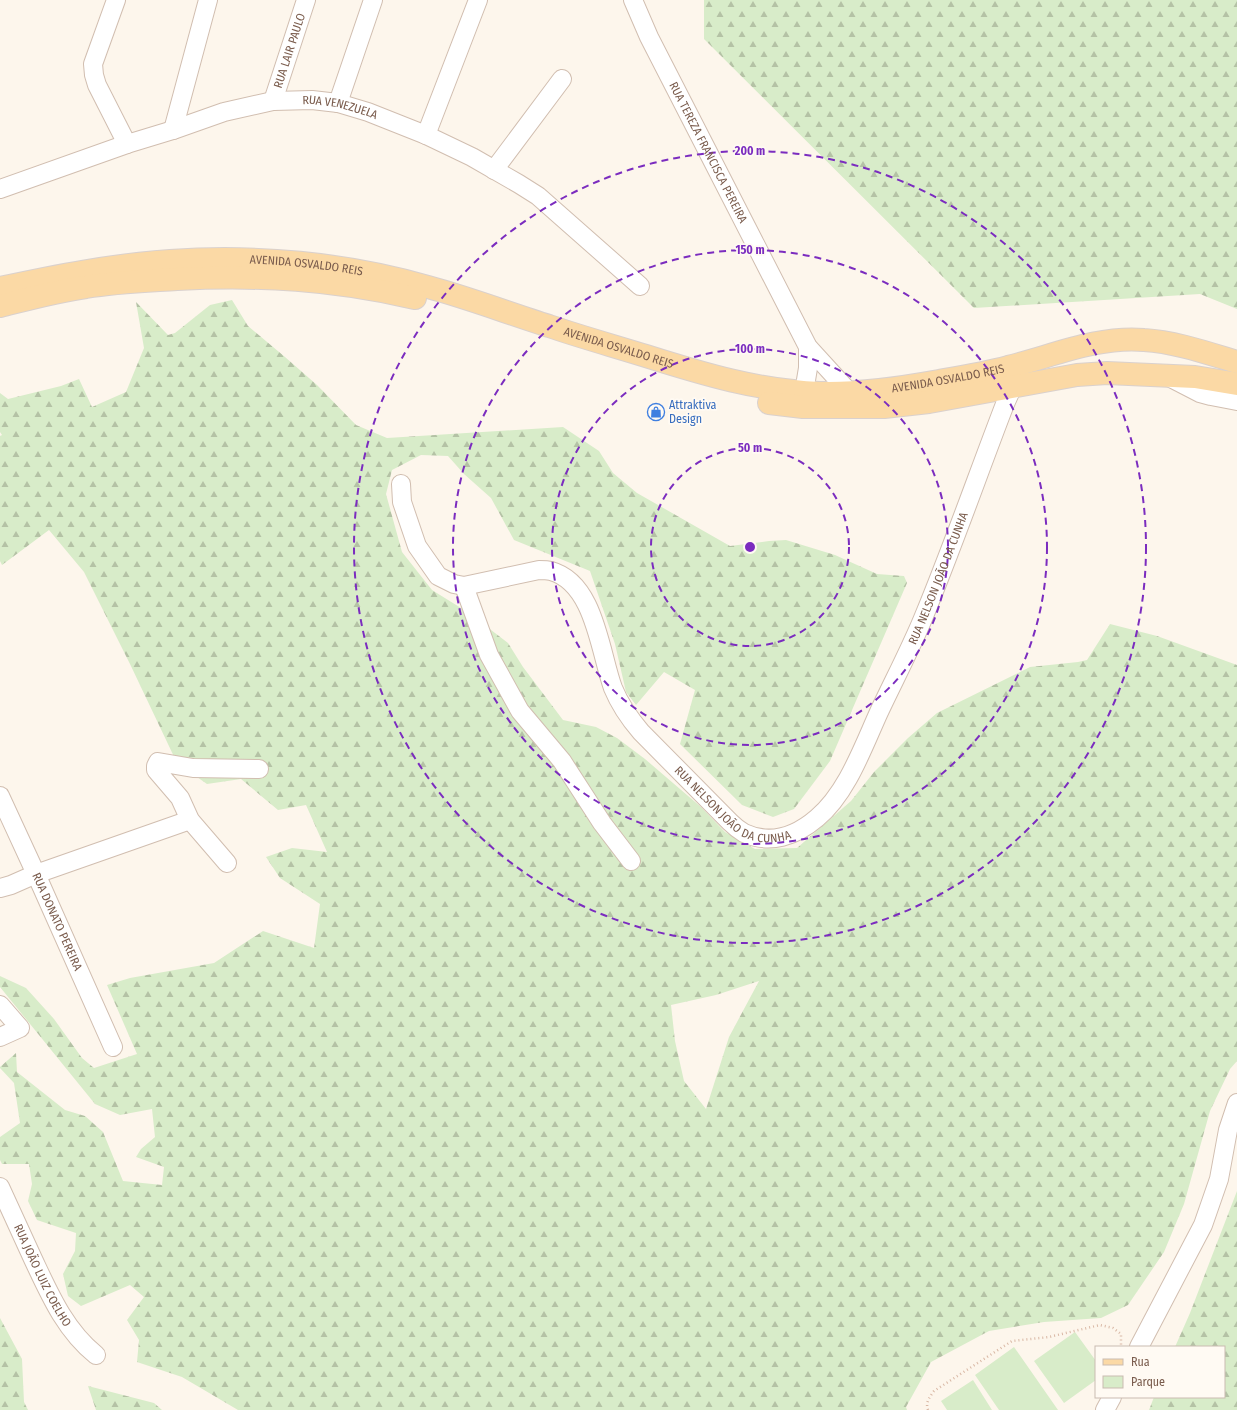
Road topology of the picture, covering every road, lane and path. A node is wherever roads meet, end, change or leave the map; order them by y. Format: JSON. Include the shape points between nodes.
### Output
{"nodes":[{"id":1,"x":116,"y":0,"type":"edge"},
{"id":2,"x":208,"y":0,"type":"edge"},
{"id":3,"x":306,"y":0,"type":"edge"},
{"id":4,"x":373,"y":0,"type":"edge"},
{"id":5,"x":478,"y":0,"type":"edge"},
{"id":6,"x":633,"y":0,"type":"edge"},
{"id":7,"x":562,"y":79,"type":"dead end"},
{"id":8,"x":273,"y":101,"type":"junction"},
{"id":9,"x":338,"y":104,"type":"junction"},
{"id":10,"x":174,"y":130,"type":"junction"},
{"id":11,"x":426,"y":134,"type":"junction"},
{"id":12,"x":127,"y":144,"type":"junction"},
{"id":13,"x":494,"y":170,"type":"junction"},
{"id":14,"x":0,"y":188,"type":"edge"},
{"id":15,"x":640,"y":286,"type":"dead end"},
{"id":16,"x":0,"y":288,"type":"edge"},
{"id":17,"x":0,"y":306,"type":"edge"},
{"id":18,"x":808,"y":347,"type":"junction"},
{"id":19,"x":1237,"y":362,"type":"edge"},
{"id":20,"x":1165,"y":375,"type":"junction"},
{"id":21,"x":1237,"y":384,"type":"edge"},
{"id":22,"x":1013,"y":386,"type":"junction"},
{"id":23,"x":804,"y":392,"type":"junction"},
{"id":24,"x":850,"y":392,"type":"junction"},
{"id":25,"x":1237,"y":401,"type":"edge"},
{"id":26,"x":401,"y":484,"type":"dead end"},
{"id":27,"x":464,"y":586,"type":"junction"},
{"id":28,"x":259,"y":769,"type":"dead end"},
{"id":29,"x":0,"y":796,"type":"edge"},
{"id":30,"x":190,"y":820,"type":"junction"},
{"id":31,"x":631,"y":861,"type":"dead end"},
{"id":32,"x":227,"y":863,"type":"dead end"},
{"id":33,"x":36,"y":874,"type":"junction"},
{"id":34,"x":0,"y":888,"type":"edge"},
{"id":35,"x":0,"y":1005,"type":"edge"},
{"id":36,"x":0,"y":1037,"type":"edge"},
{"id":37,"x":113,"y":1047,"type":"dead end"},
{"id":38,"x":1237,"y":1103,"type":"edge"},
{"id":39,"x":0,"y":1187,"type":"edge"},
{"id":40,"x":1121,"y":1346,"type":"edge"},
{"id":41,"x":1139,"y":1346,"type":"edge"},
{"id":42,"x":96,"y":1355,"type":"dead end"},
{"id":43,"x":1111,"y":1398,"type":"edge"},
{"id":44,"x":928,"y":1410,"type":"edge"},
{"id":45,"x":1105,"y":1410,"type":"edge"}],
"edges":[{"from":1,"to":12,"type":"street","via":[[93,64],[97,85]]},
{"from":2,"to":10,"type":"street"},
{"from":3,"to":8,"type":"street","name":"RUA LAIR PAULO"},
{"from":4,"to":9,"type":"street"},
{"from":5,"to":11,"type":"street"},
{"from":6,"to":18,"type":"street","name":"RUA TEREZA FRANCISCA PEREIRA","via":[[649,37]]},
{"from":7,"to":13,"type":"street"},
{"from":8,"to":9,"type":"street","name":"RUA VENEZUELA","via":[[312,100]]},
{"from":8,"to":10,"type":"street","name":"RUA VENEZUELA","via":[[224,112]]},
{"from":9,"to":11,"type":"street","name":"RUA VENEZUELA","via":[[368,112]]},
{"from":10,"to":12,"type":"street","name":"RUA VENEZUELA"},
{"from":11,"to":13,"type":"street","name":"RUA VENEZUELA"},
{"from":12,"to":14,"type":"street","name":"RUA VENEZUELA"},
{"from":13,"to":15,"type":"street","name":"RUA VENEZUELA","via":[[538,196]]},
{"from":16,"to":23,"type":"main road","name":"AVENIDA OSVALDO REIS","via":[[78,272],[169,261],[236,260],[341,268],[426,286],[710,376],[762,387]]},
{"from":17,"to":22,"type":"main road","name":"AVENIDA OSVALDO REIS","via":[[85,287],[133,282],[236,277],[314,281],[354,286],[428,302],[693,386],[766,403],[803,407],[884,407],[928,402]]},
{"from":18,"to":23,"type":"street","name":"RUA TEREZA FRANCISCA PEREIRA"},
{"from":18,"to":24,"type":"street","name":"RUA TEREZA FRANCISCA PEREIRA"},
{"from":19,"to":24,"type":"main road","name":"AVENIDA OSVALDO REIS","via":[[1143,339],[1117,340],[1080,346],[1007,368],[970,376],[876,391]]},
{"from":20,"to":21,"type":"main road","name":"AVENIDA OSVALDO REIS"},
{"from":20,"to":22,"type":"main road","name":"AVENIDA OSVALDO REIS","via":[[1107,372]]},
{"from":20,"to":25,"type":"street","via":[[1200,393]]},
{"from":22,"to":27,"type":"street","name":"RUA NELSON JOÃO DA CUNHA","via":[[924,616],[859,756],[830,805],[813,822],[789,835],[771,839],[758,838],[744,832],[730,822],[641,732],[619,701],[588,608],[576,589],[564,577],[551,571],[539,570]]},
{"from":23,"to":24,"type":"main road","name":"AVENIDA OSVALDO REIS"},
{"from":26,"to":27,"type":"street","via":[[402,502],[418,546],[438,576]]},
{"from":27,"to":31,"type":"street","via":[[489,655],[520,711],[562,761],[602,823]]},
{"from":28,"to":30,"type":"street","via":[[193,768],[158,762],[156,770],[180,798]]},
{"from":29,"to":33,"type":"street","name":"RUA DONATO PEREIRA"},
{"from":30,"to":32,"type":"street"},
{"from":30,"to":33,"type":"street"},
{"from":33,"to":34,"type":"street"},
{"from":33,"to":37,"type":"street","name":"RUA DONATO PEREIRA"},
{"from":35,"to":36,"type":"street","via":[[20,1028]]},
{"from":38,"to":41,"type":"street","via":[[1228,1130],[1219,1179],[1203,1225]]},
{"from":39,"to":42,"type":"street","name":"RUA JOÃO LUIZ COELHO","via":[[57,1310],[72,1332]]},
{"from":40,"to":44,"type":"path","via":[[1121,1334],[1113,1328],[1100,1325],[1050,1337],[1012,1341],[934,1391],[926,1406]]},
{"from":43,"to":45,"type":"street"}]}
